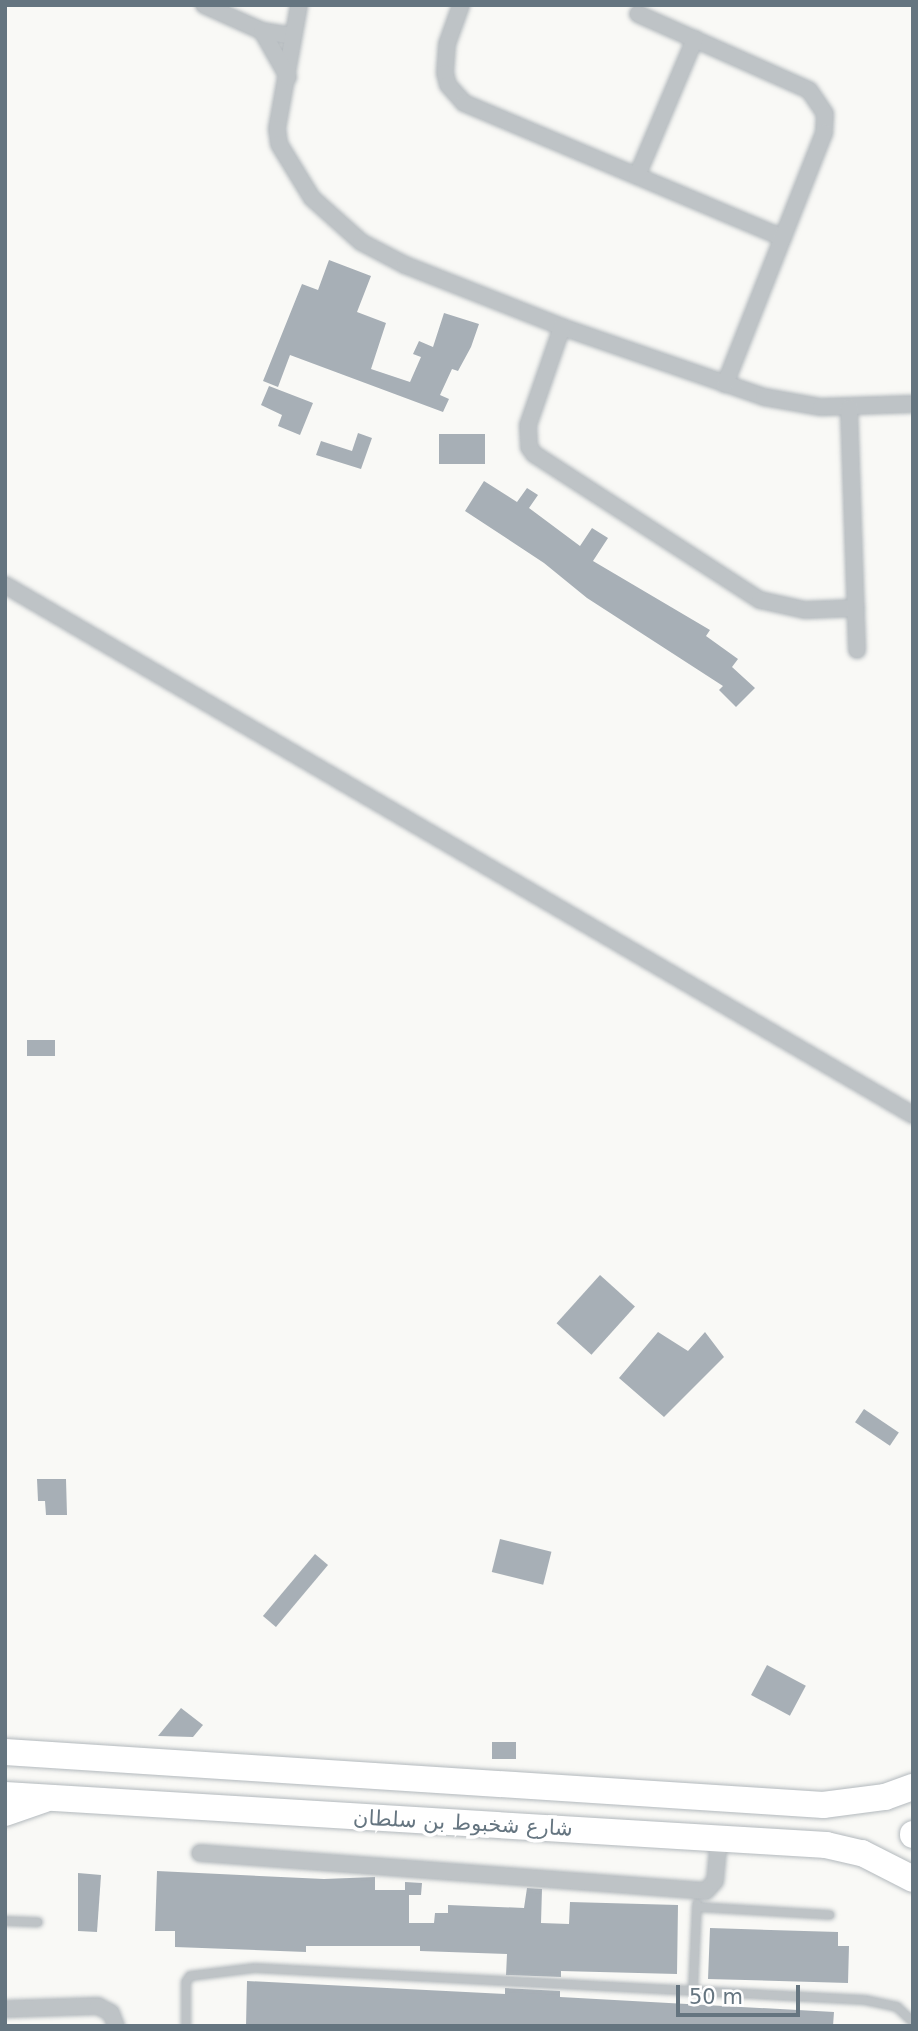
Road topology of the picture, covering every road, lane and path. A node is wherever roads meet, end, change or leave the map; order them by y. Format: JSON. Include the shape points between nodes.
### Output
{"nodes":[{"id":1,"x":204,"y":5,"type":"edge"},
{"id":2,"x":299,"y":5,"type":"edge"},
{"id":3,"x":461,"y":5,"type":"edge"},
{"id":4,"x":638,"y":14,"type":"dead end"},
{"id":5,"x":262,"y":31,"type":"junction"},
{"id":6,"x":293,"y":36,"type":"junction"},
{"id":7,"x":695,"y":39,"type":"junction"},
{"id":8,"x":288,"y":77,"type":"junction"},
{"id":9,"x":637,"y":176,"type":"junction"},
{"id":10,"x":783,"y":237,"type":"junction"},
{"id":11,"x":562,"y":327,"type":"junction"},
{"id":12,"x":725,"y":384,"type":"junction"},
{"id":13,"x":913,"y":404,"type":"edge"},
{"id":14,"x":849,"y":408,"type":"junction"},
{"id":15,"x":5,"y":585,"type":"edge"},
{"id":16,"x":856,"y":608,"type":"junction"},
{"id":17,"x":857,"y":650,"type":"dead end"},
{"id":18,"x":913,"y":1115,"type":"edge"},
{"id":19,"x":5,"y":1752,"type":"edge"},
{"id":20,"x":913,"y":1787,"type":"edge"},
{"id":21,"x":5,"y":1795,"type":"edge"},
{"id":22,"x":53,"y":1798,"type":"junction"},
{"id":23,"x":5,"y":1814,"type":"edge"},
{"id":24,"x":719,"y":1838,"type":"junction"},
{"id":25,"x":200,"y":1853,"type":"dead end"},
{"id":26,"x":913,"y":1879,"type":"edge"},
{"id":27,"x":697,"y":1899,"type":"junction"},
{"id":28,"x":830,"y":1915,"type":"dead end"},
{"id":29,"x":5,"y":1921,"type":"edge"},
{"id":30,"x":38,"y":1922,"type":"dead end"},
{"id":31,"x":693,"y":1991,"type":"junction"},
{"id":32,"x":5,"y":2009,"type":"edge"},
{"id":33,"x":913,"y":2022,"type":"edge"},
{"id":34,"x":116,"y":2026,"type":"edge"},
{"id":35,"x":186,"y":2026,"type":"edge"}],
"edges":[{"from":1,"to":5,"type":"street"},
{"from":2,"to":6,"type":"street"},
{"from":3,"to":9,"type":"street","via":[[445,59],[448,85],[454,94],[464,103]]},
{"from":4,"to":7,"type":"street"},
{"from":5,"to":6,"type":"street"},
{"from":5,"to":8,"type":"street"},
{"from":6,"to":8,"type":"street"},
{"from":7,"to":9,"type":"street"},
{"from":7,"to":10,"type":"street","via":[[809,90],[823,106],[824,133]]},
{"from":8,"to":11,"type":"street","via":[[277,129],[279,144],[312,198],[345,231],[405,265]]},
{"from":9,"to":10,"type":"street"},
{"from":10,"to":12,"type":"street"},
{"from":11,"to":12,"type":"street"},
{"from":11,"to":16,"type":"street","via":[[528,425],[528,447],[534,454],[760,600],[805,610]]},
{"from":12,"to":14,"type":"street","via":[[792,404]]},
{"from":13,"to":14,"type":"street"},
{"from":14,"to":16,"type":"street"},
{"from":15,"to":18,"type":"street"},
{"from":16,"to":17,"type":"street"},
{"from":19,"to":20,"type":"main road","name":"شارع شخبوط بن سلطان","via":[[823,1805],[885,1797]]},
{"from":21,"to":22,"type":"main road","name":"شارع شخبوط بن سلطان"},
{"from":22,"to":23,"type":"street"},
{"from":22,"to":24,"type":"main road","name":"شارع شخبوط بن سلطان"},
{"from":24,"to":26,"type":"main road","name":"شارع شخبوط بن سلطان","via":[[826,1845],[862,1853]]},
{"from":24,"to":27,"type":"street","via":[[713,1886]]},
{"from":25,"to":27,"type":"street"},
{"from":27,"to":28,"type":"lane"},
{"from":27,"to":31,"type":"lane"},
{"from":29,"to":30,"type":"lane"},
{"from":31,"to":33,"type":"lane","via":[[882,2002],[897,2007]]},
{"from":31,"to":35,"type":"lane","via":[[239,1969],[190,1976],[186,1982]]},
{"from":32,"to":34,"type":"street","via":[[98,2006],[111,2013]]}]}
